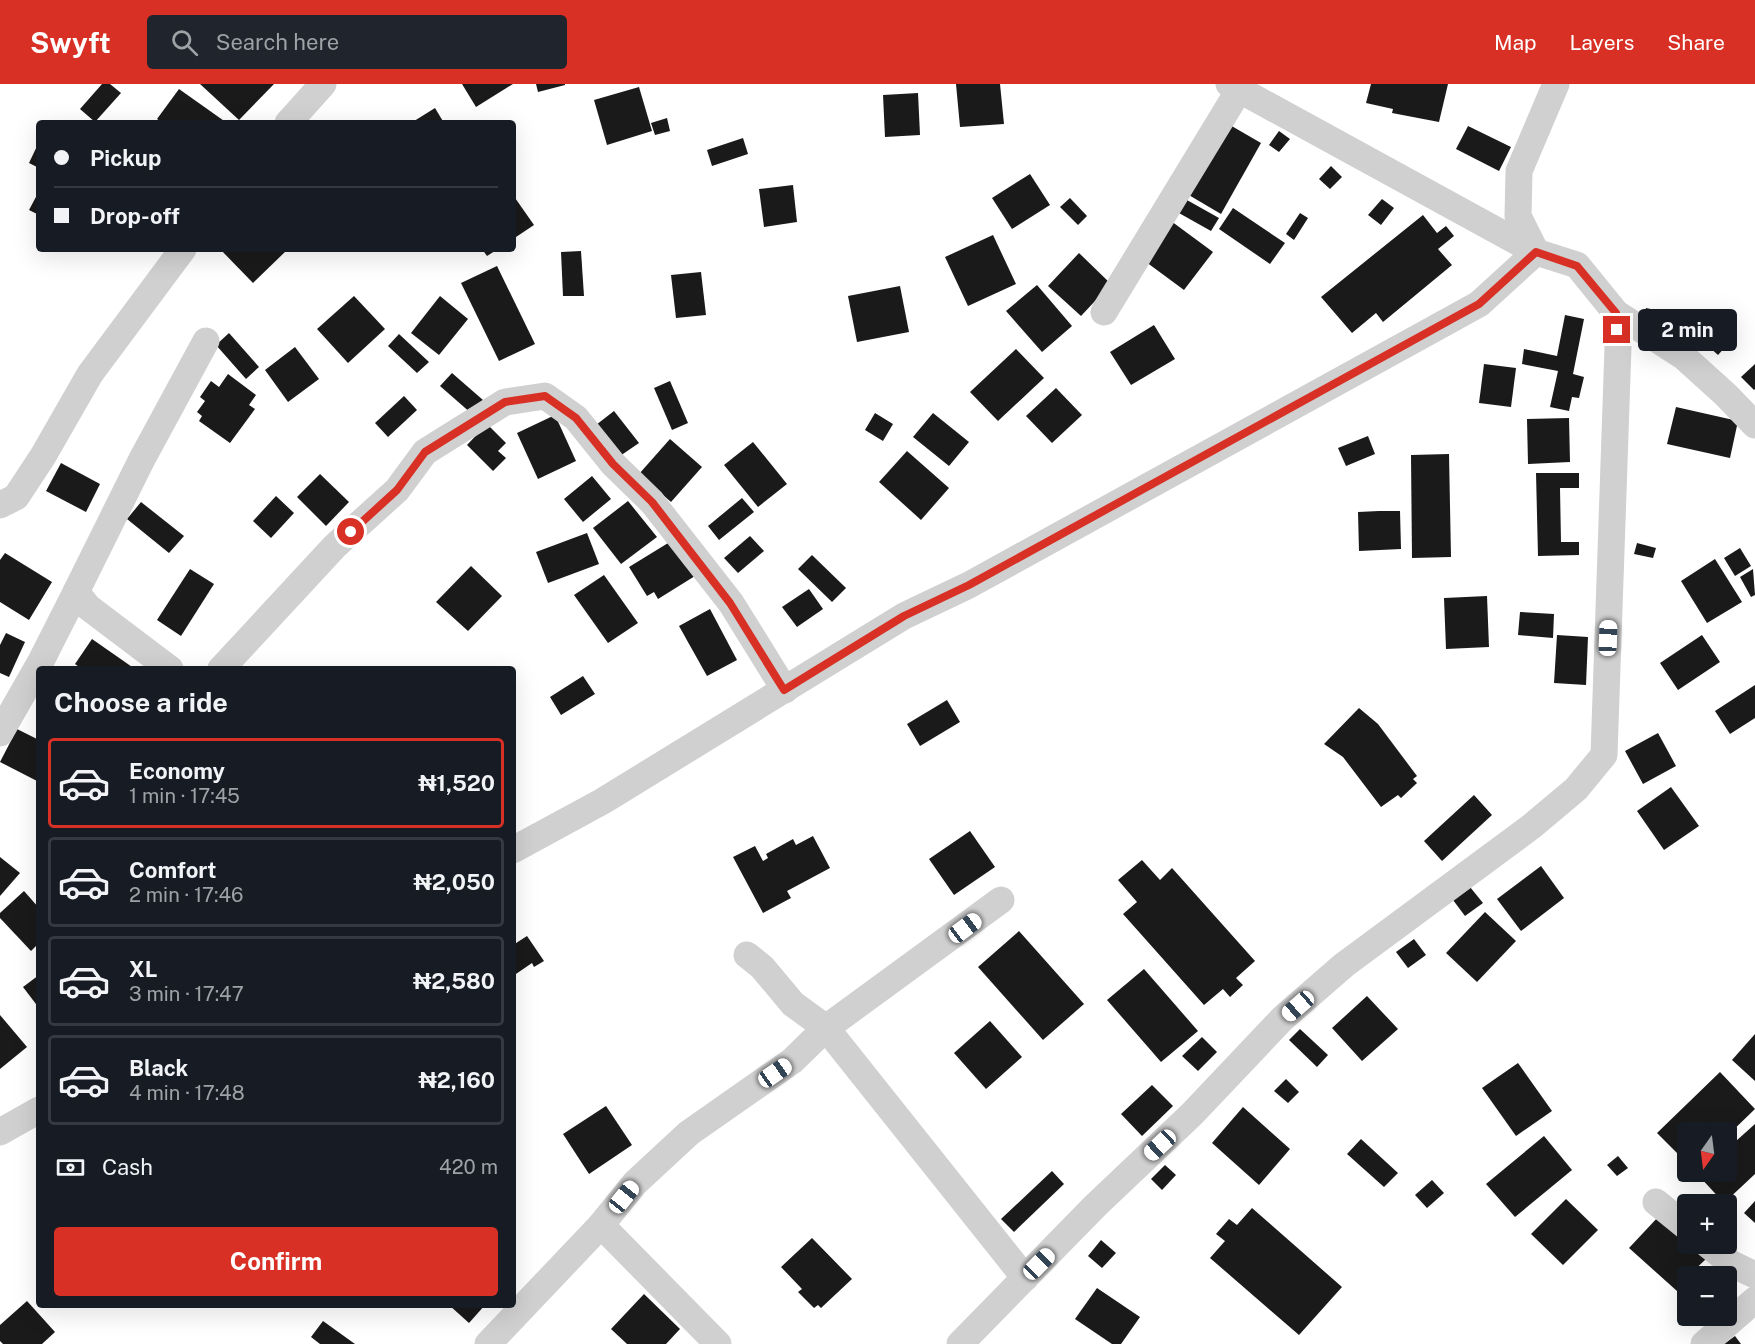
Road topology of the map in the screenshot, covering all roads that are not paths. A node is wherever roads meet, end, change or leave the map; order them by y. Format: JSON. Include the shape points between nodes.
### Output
{"nodes":[{"id":1,"x":323,"y":84,"type":"edge"},
{"id":2,"x":1556,"y":84,"type":"edge"},
{"id":3,"x":1234,"y":87,"type":"edge"},
{"id":4,"x":291,"y":120,"type":"edge"},
{"id":5,"x":181,"y":252,"type":"edge"},
{"id":6,"x":1536,"y":252,"type":"junction"},
{"id":7,"x":1104,"y":312,"type":"dead end"},
{"id":8,"x":1616,"y":313,"type":"junction"},
{"id":9,"x":206,"y":341,"type":"dead end"},
{"id":10,"x":1755,"y":425,"type":"edge"},
{"id":11,"x":0,"y":505,"type":"edge"},
{"id":12,"x":76,"y":592,"type":"junction"},
{"id":13,"x":38,"y":666,"type":"edge"},
{"id":14,"x":166,"y":666,"type":"edge"},
{"id":15,"x":224,"y":666,"type":"edge"},
{"id":16,"x":36,"y":670,"type":"edge"},
{"id":17,"x":784,"y":690,"type":"junction"},
{"id":18,"x":0,"y":733,"type":"edge"},
{"id":19,"x":516,"y":848,"type":"edge"},
{"id":20,"x":1001,"y":900,"type":"dead end"},
{"id":21,"x":747,"y":954,"type":"dead end"},
{"id":22,"x":826,"y":1028,"type":"junction"},
{"id":23,"x":36,"y":1112,"type":"edge"},
{"id":24,"x":0,"y":1132,"type":"edge"},
{"id":25,"x":1656,"y":1202,"type":"dead end"},
{"id":26,"x":1677,"y":1218,"type":"edge"},
{"id":27,"x":601,"y":1226,"type":"junction"},
{"id":28,"x":1720,"y":1254,"type":"edge"},
{"id":29,"x":1755,"y":1275,"type":"edge"},
{"id":30,"x":1025,"y":1278,"type":"junction"},
{"id":31,"x":1755,"y":1300,"type":"edge"},
{"id":32,"x":488,"y":1344,"type":"edge"},
{"id":33,"x":718,"y":1344,"type":"edge"},
{"id":34,"x":960,"y":1344,"type":"edge"},
{"id":35,"x":1704,"y":1344,"type":"edge"}],
"edges":[{"from":1,"to":4,"type":"street"},
{"from":2,"to":6,"type":"street","via":[[1519,171],[1518,216]]},
{"from":3,"to":6,"type":"street"},
{"from":3,"to":7,"type":"street"},
{"from":5,"to":11,"type":"street","via":[[90,374],[16,496]]},
{"from":6,"to":8,"type":"street","via":[[1577,266]]},
{"from":6,"to":17,"type":"street","via":[[1479,304],[969,585],[904,616]]},
{"from":8,"to":10,"type":"street","via":[[1684,357]]},
{"from":8,"to":30,"type":"street","via":[[1604,755],[1576,789],[1532,826],[1344,965],[1282,1019],[1192,1114]]},
{"from":9,"to":12,"type":"street"},
{"from":12,"to":13,"type":"street"},
{"from":12,"to":14,"type":"street","via":[[88,607]]},
{"from":15,"to":17,"type":"street","via":[[335,546],[397,490],[425,452],[505,402],[545,396],[576,418],[613,464],[652,502],[730,603]]},
{"from":16,"to":18,"type":"street"},
{"from":17,"to":19,"type":"street","via":[[603,801]]},
{"from":20,"to":22,"type":"street"},
{"from":21,"to":22,"type":"street","via":[[793,1004]]},
{"from":22,"to":27,"type":"street","via":[[792,1061],[689,1133],[635,1183]]},
{"from":22,"to":30,"type":"street"},
{"from":23,"to":24,"type":"street"},
{"from":25,"to":26,"type":"street"},
{"from":27,"to":32,"type":"street"},
{"from":27,"to":33,"type":"street"},
{"from":28,"to":29,"type":"street"},
{"from":30,"to":34,"type":"street"},
{"from":31,"to":35,"type":"street"}]}
